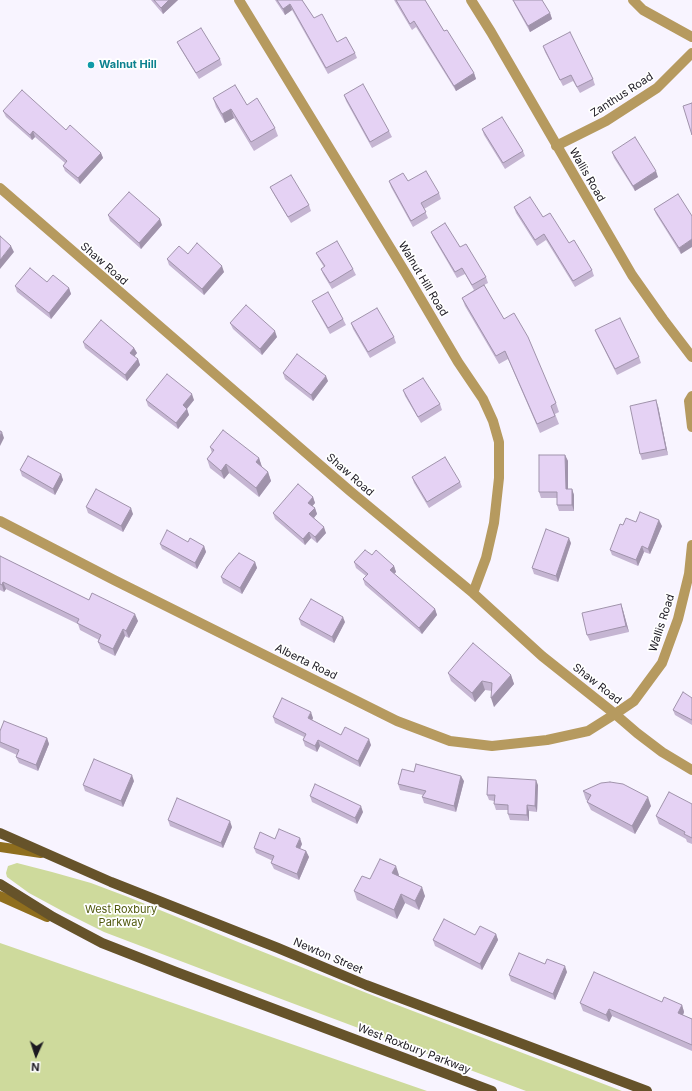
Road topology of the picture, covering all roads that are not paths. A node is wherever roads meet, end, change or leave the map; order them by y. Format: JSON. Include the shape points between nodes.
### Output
{"nodes":[{"id":1,"x":239,"y":0,"type":"edge"},
{"id":2,"x":471,"y":0,"type":"edge"},
{"id":3,"x":633,"y":0,"type":"edge"},
{"id":4,"x":692,"y":37,"type":"edge"},
{"id":5,"x":692,"y":52,"type":"edge"},
{"id":6,"x":556,"y":146,"type":"junction"},
{"id":7,"x":0,"y":188,"type":"edge"},
{"id":8,"x":692,"y":357,"type":"edge"},
{"id":9,"x":692,"y":396,"type":"edge"},
{"id":10,"x":692,"y":427,"type":"edge"},
{"id":11,"x":0,"y":521,"type":"edge"},
{"id":12,"x":692,"y":545,"type":"edge"},
{"id":13,"x":473,"y":593,"type":"junction"},
{"id":14,"x":615,"y":714,"type":"junction"},
{"id":15,"x":692,"y":770,"type":"edge"},
{"id":16,"x":0,"y":833,"type":"edge"},
{"id":17,"x":0,"y":847,"type":"edge"},
{"id":18,"x":43,"y":853,"type":"junction"},
{"id":19,"x":0,"y":884,"type":"edge"},
{"id":20,"x":0,"y":896,"type":"edge"},
{"id":21,"x":88,"y":936,"type":"junction"},
{"id":22,"x":492,"y":1091,"type":"edge"},
{"id":23,"x":647,"y":1091,"type":"edge"}],
"edges":[{"from":1,"to":13,"type":"street","name":"Walnut Hill Road","via":[[458,362],[483,399],[493,421],[499,442],[499,478],[494,523],[486,558]]},
{"from":2,"to":6,"type":"street","name":"Wallis Road"},
{"from":3,"to":4,"type":"street","via":[[643,10]]},
{"from":5,"to":6,"type":"street","name":"Zanthus Road","via":[[657,88],[606,122]]},
{"from":6,"to":8,"type":"street","name":"Wallis Road","via":[[632,275]]},
{"from":7,"to":13,"type":"street","name":"Shaw Road","via":[[350,491]]},
{"from":9,"to":10,"type":"street","via":[[689,401]]},
{"from":11,"to":14,"type":"street","name":"Alberta Road","via":[[397,721],[450,741],[492,746],[547,740],[588,731]]},
{"from":12,"to":14,"type":"street","name":"Wallis Road","via":[[678,619],[662,663],[634,701]]},
{"from":13,"to":14,"type":"street","name":"Shaw Road","via":[[542,656]]},
{"from":14,"to":15,"type":"street","name":"Shaw Road","via":[[662,752]]},
{"from":16,"to":18,"type":"main road"},
{"from":17,"to":18,"type":"main road","name":"Newton Street"},
{"from":18,"to":23,"type":"main road","name":"Newton Street","via":[[366,985]]},
{"from":19,"to":21,"type":"main road","name":"West Roxbury Parkway"},
{"from":20,"to":21,"type":"main road"},
{"from":21,"to":22,"type":"main road","name":"West Roxbury Parkway","via":[[176,972]]}]}
